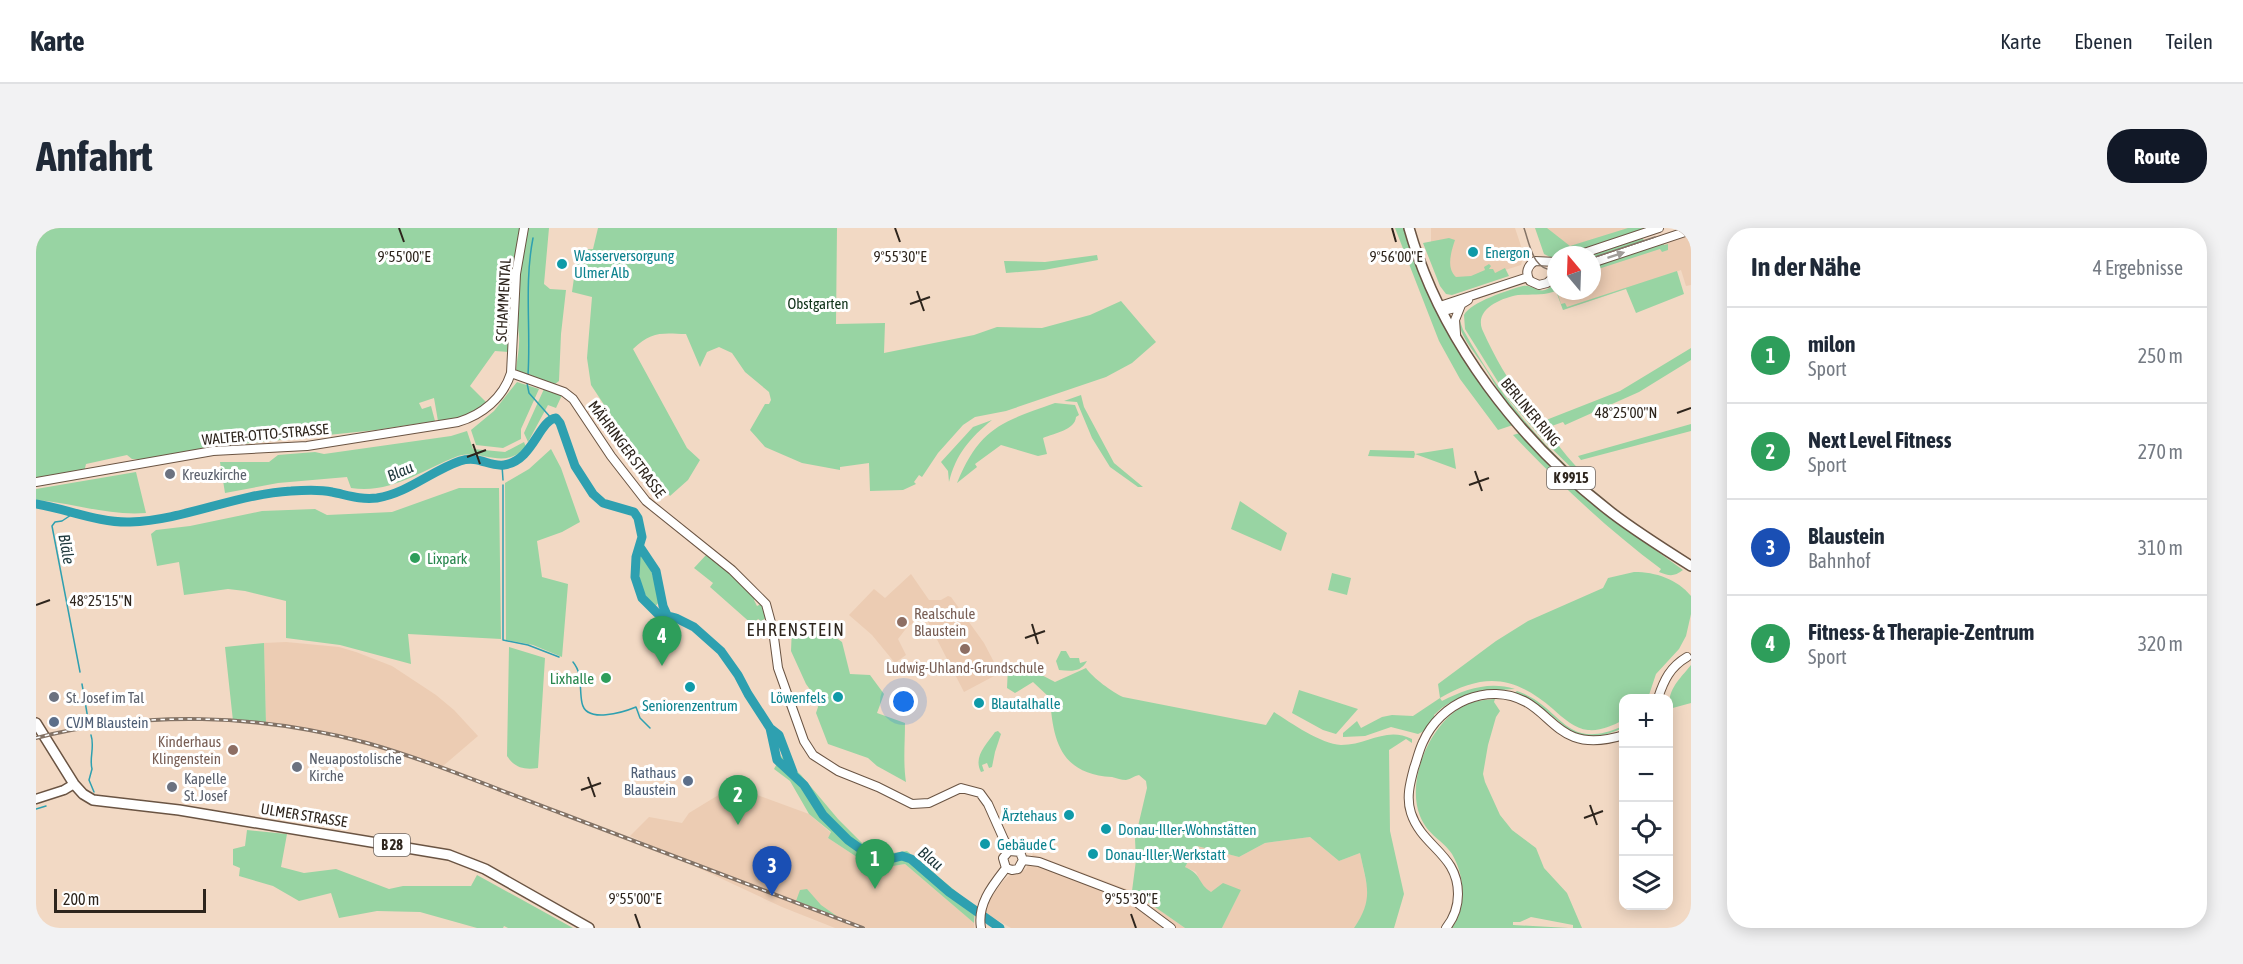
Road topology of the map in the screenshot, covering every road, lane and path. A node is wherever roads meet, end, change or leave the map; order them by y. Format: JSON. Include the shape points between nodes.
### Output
{"nodes":[{"id":1,"x":524,"y":228,"type":"edge"},
{"id":2,"x":1409,"y":228,"type":"edge"},
{"id":3,"x":1659,"y":228,"type":"edge"},
{"id":4,"x":1691,"y":230,"type":"edge"},
{"id":5,"x":1601,"y":247,"type":"edge"},
{"id":6,"x":1601,"y":260,"type":"edge"},
{"id":7,"x":1547,"y":261,"type":"edge"},
{"id":8,"x":1528,"y":277,"type":"junction"},
{"id":9,"x":1547,"y":282,"type":"edge"},
{"id":10,"x":1477,"y":294,"type":"junction"},
{"id":11,"x":1462,"y":304,"type":"junction"},
{"id":12,"x":1442,"y":308,"type":"junction"},
{"id":13,"x":1456,"y":334,"type":"junction"},
{"id":14,"x":511,"y":373,"type":"junction"},
{"id":15,"x":36,"y":482,"type":"edge"},
{"id":16,"x":1691,"y":566,"type":"edge"},
{"id":17,"x":1689,"y":655,"type":"edge"},
{"id":18,"x":1660,"y":694,"type":"edge"},
{"id":19,"x":36,"y":723,"type":"edge"},
{"id":20,"x":1619,"y":735,"type":"edge"},
{"id":21,"x":74,"y":784,"type":"junction"},
{"id":22,"x":36,"y":799,"type":"edge"},
{"id":23,"x":1009,"y":851,"type":"junction"},
{"id":24,"x":1023,"y":860,"type":"junction"},
{"id":25,"x":1006,"y":868,"type":"junction"},
{"id":26,"x":981,"y":924,"type":"edge"},
{"id":27,"x":589,"y":928,"type":"edge"},
{"id":28,"x":1171,"y":928,"type":"edge"},
{"id":29,"x":1446,"y":928,"type":"edge"}],
"edges":[{"from":1,"to":14,"type":"street","name":"SCHAMMENTAL","via":[[515,283]]},
{"from":2,"to":12,"type":"main road","name":"BERLINER RING","number":"K 9915"},
{"from":3,"to":5,"type":"street"},
{"from":6,"to":4,"type":"street","one_way":true},
{"from":7,"to":8,"type":"street","via":[[1533,262]]},
{"from":8,"to":9,"type":"street","via":[[1539,285]]},
{"from":8,"to":10,"type":"street"},
{"from":10,"to":11,"type":"street"},
{"from":10,"to":12,"type":"street"},
{"from":11,"to":12,"type":"street","via":[[1452,310]]},
{"from":11,"to":13,"type":"street","via":[[1455,320]]},
{"from":12,"to":13,"type":"main road","name":"BERLINER RING","number":"K 9915"},
{"from":13,"to":16,"type":"main road","name":"BERLINER RING","number":"K 9915","via":[[1494,393],[1547,455],[1613,513]]},
{"from":14,"to":15,"type":"street","name":"WALTER-OTTO-STRASSE","via":[[504,390],[490,405],[458,422],[307,446],[213,451]]},
{"from":14,"to":23,"type":"street","name":"MÄHRINGER STRASSE","via":[[573,399],[646,501],[732,570],[766,604],[777,662],[804,741],[813,755],[824,764],[917,804],[955,790],[967,788],[980,793]]},
{"from":17,"to":18,"type":"street"},
{"from":19,"to":21,"type":"main road","name":"ULMER STRASSE","number":"B 28"},
{"from":20,"to":29,"type":"street","via":[[1599,741],[1575,737],[1528,703],[1501,694],[1467,699],[1439,720],[1423,742],[1411,780],[1409,804],[1419,830],[1448,860],[1456,877],[1457,903]]},
{"from":21,"to":22,"type":"main road"},
{"from":21,"to":27,"type":"main road","name":"ULMER STRASSE","number":"B 28","via":[[97,802],[179,810],[449,855],[485,869]]},
{"from":23,"to":24,"type":"street","via":[[1020,852]]},
{"from":23,"to":25,"type":"street","via":[[1003,858]]},
{"from":24,"to":25,"type":"street","via":[[1018,869]]},
{"from":24,"to":28,"type":"street","via":[[1040,862],[1128,896]]},
{"from":25,"to":26,"type":"street","via":[[982,904]]}]}
